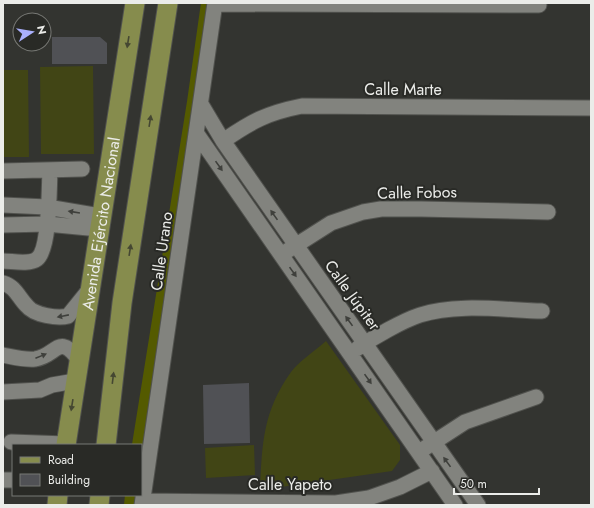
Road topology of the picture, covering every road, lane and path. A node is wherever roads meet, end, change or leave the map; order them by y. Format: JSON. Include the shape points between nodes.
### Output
{"nodes":[{"id":1,"x":134,"y":3,"type":"edge"},
{"id":2,"x":168,"y":3,"type":"edge"},
{"id":3,"x":215,"y":4,"type":"edge"},
{"id":4,"x":539,"y":5,"type":"dead end"},
{"id":5,"x":201,"y":104,"type":"junction"},
{"id":6,"x":591,"y":108,"type":"edge"},
{"id":7,"x":197,"y":134,"type":"junction"},
{"id":8,"x":223,"y":141,"type":"junction"},
{"id":9,"x":82,"y":169,"type":"dead end"},
{"id":10,"x":50,"y":170,"type":"junction"},
{"id":11,"x":3,"y":171,"type":"edge"},
{"id":12,"x":3,"y":205,"type":"edge"},
{"id":13,"x":47,"y":207,"type":"junction"},
{"id":14,"x":548,"y":212,"type":"dead end"},
{"id":15,"x":100,"y":222,"type":"junction"},
{"id":16,"x":47,"y":224,"type":"junction"},
{"id":17,"x":3,"y":225,"type":"edge"},
{"id":18,"x":295,"y":245,"type":"junction"},
{"id":19,"x":282,"y":255,"type":"junction"},
{"id":20,"x":3,"y":261,"type":"edge"},
{"id":21,"x":3,"y":283,"type":"edge"},
{"id":22,"x":89,"y":290,"type":"junction"},
{"id":23,"x":542,"y":311,"type":"dead end"},
{"id":24,"x":365,"y":343,"type":"junction"},
{"id":25,"x":350,"y":353,"type":"junction"},
{"id":26,"x":3,"y":355,"type":"edge"},
{"id":27,"x":78,"y":360,"type":"junction"},
{"id":28,"x":75,"y":381,"type":"junction"},
{"id":29,"x":3,"y":392,"type":"edge"},
{"id":30,"x":536,"y":397,"type":"dead end"},
{"id":31,"x":11,"y":442,"type":"dead end"},
{"id":32,"x":433,"y":442,"type":"junction"},
{"id":33,"x":48,"y":444,"type":"edge"},
{"id":34,"x":66,"y":444,"type":"edge"},
{"id":35,"x":106,"y":444,"type":"edge"},
{"id":36,"x":419,"y":452,"type":"junction"},
{"id":37,"x":432,"y":471,"type":"junction"},
{"id":38,"x":142,"y":503,"type":"edge"},
{"id":39,"x":455,"y":505,"type":"edge"},
{"id":40,"x":478,"y":505,"type":"edge"}],
"edges":[{"from":1,"to":15,"type":"main road","name":"Avenida Ejército Nacional","one_way":true},
{"from":35,"to":2,"type":"main road","name":"Avenida Ejército Nacional","one_way":true,"via":[[122,303]]},
{"from":3,"to":4,"type":"street"},
{"from":3,"to":5,"type":"street","name":"Calle Urano"},
{"from":5,"to":7,"type":"street","name":"Calle Urano"},
{"from":5,"to":8,"type":"street","name":"Calle Júpiter"},
{"from":6,"to":8,"type":"street","name":"Calle Marte","via":[[302,106],[253,121]]},
{"from":7,"to":19,"type":"street","one_way":true},
{"from":7,"to":38,"type":"street","name":"Calle Urano"},
{"from":18,"to":8,"type":"street","name":"Calle Júpiter","one_way":true},
{"from":9,"to":10,"type":"street"},
{"from":10,"to":11,"type":"street"},
{"from":10,"to":13,"type":"street"},
{"from":12,"to":13,"type":"street"},
{"from":15,"to":13,"type":"street","one_way":true},
{"from":13,"to":16,"type":"street"},
{"from":14,"to":18,"type":"street","name":"Calle Fobos","via":[[381,209],[342,219]]},
{"from":15,"to":16,"type":"street"},
{"from":15,"to":22,"type":"main road","name":"Avenida Ejército Nacional"},
{"from":16,"to":17,"type":"street"},
{"from":16,"to":20,"type":"street","via":[[42,253],[37,259],[31,262]]},
{"from":18,"to":19,"type":"street","name":"Calle Fobos"},
{"from":24,"to":18,"type":"street","name":"Calle Júpiter","one_way":true},
{"from":19,"to":25,"type":"street","one_way":true},
{"from":22,"to":21,"type":"street","one_way":true,"via":[[68,316],[54,318],[29,309],[15,290]]},
{"from":22,"to":27,"type":"main road","name":"Avenida Ejército Nacional"},
{"from":23,"to":24,"type":"street","via":[[439,311],[419,315]]},
{"from":24,"to":25,"type":"street"},
{"from":24,"to":32,"type":"street","name":"Calle Júpiter"},
{"from":25,"to":36,"type":"street","one_way":true},
{"from":26,"to":27,"type":"street","one_way":true,"via":[[34,359],[62,345],[71,349]]},
{"from":27,"to":28,"type":"main road","name":"Avenida Ejército Nacional"},
{"from":28,"to":29,"type":"street","via":[[40,390]]},
{"from":28,"to":34,"type":"main road","name":"Avenida Ejército Nacional","one_way":true},
{"from":30,"to":32,"type":"street","via":[[478,416],[454,427]]},
{"from":31,"to":33,"type":"street"},
{"from":32,"to":36,"type":"street"},
{"from":40,"to":32,"type":"street","name":"Calle Júpiter","one_way":true},
{"from":36,"to":37,"type":"street"},
{"from":37,"to":38,"type":"street","name":"Calle Yapeto","via":[[400,487],[369,498],[336,503]]},
{"from":37,"to":39,"type":"street"}]}
